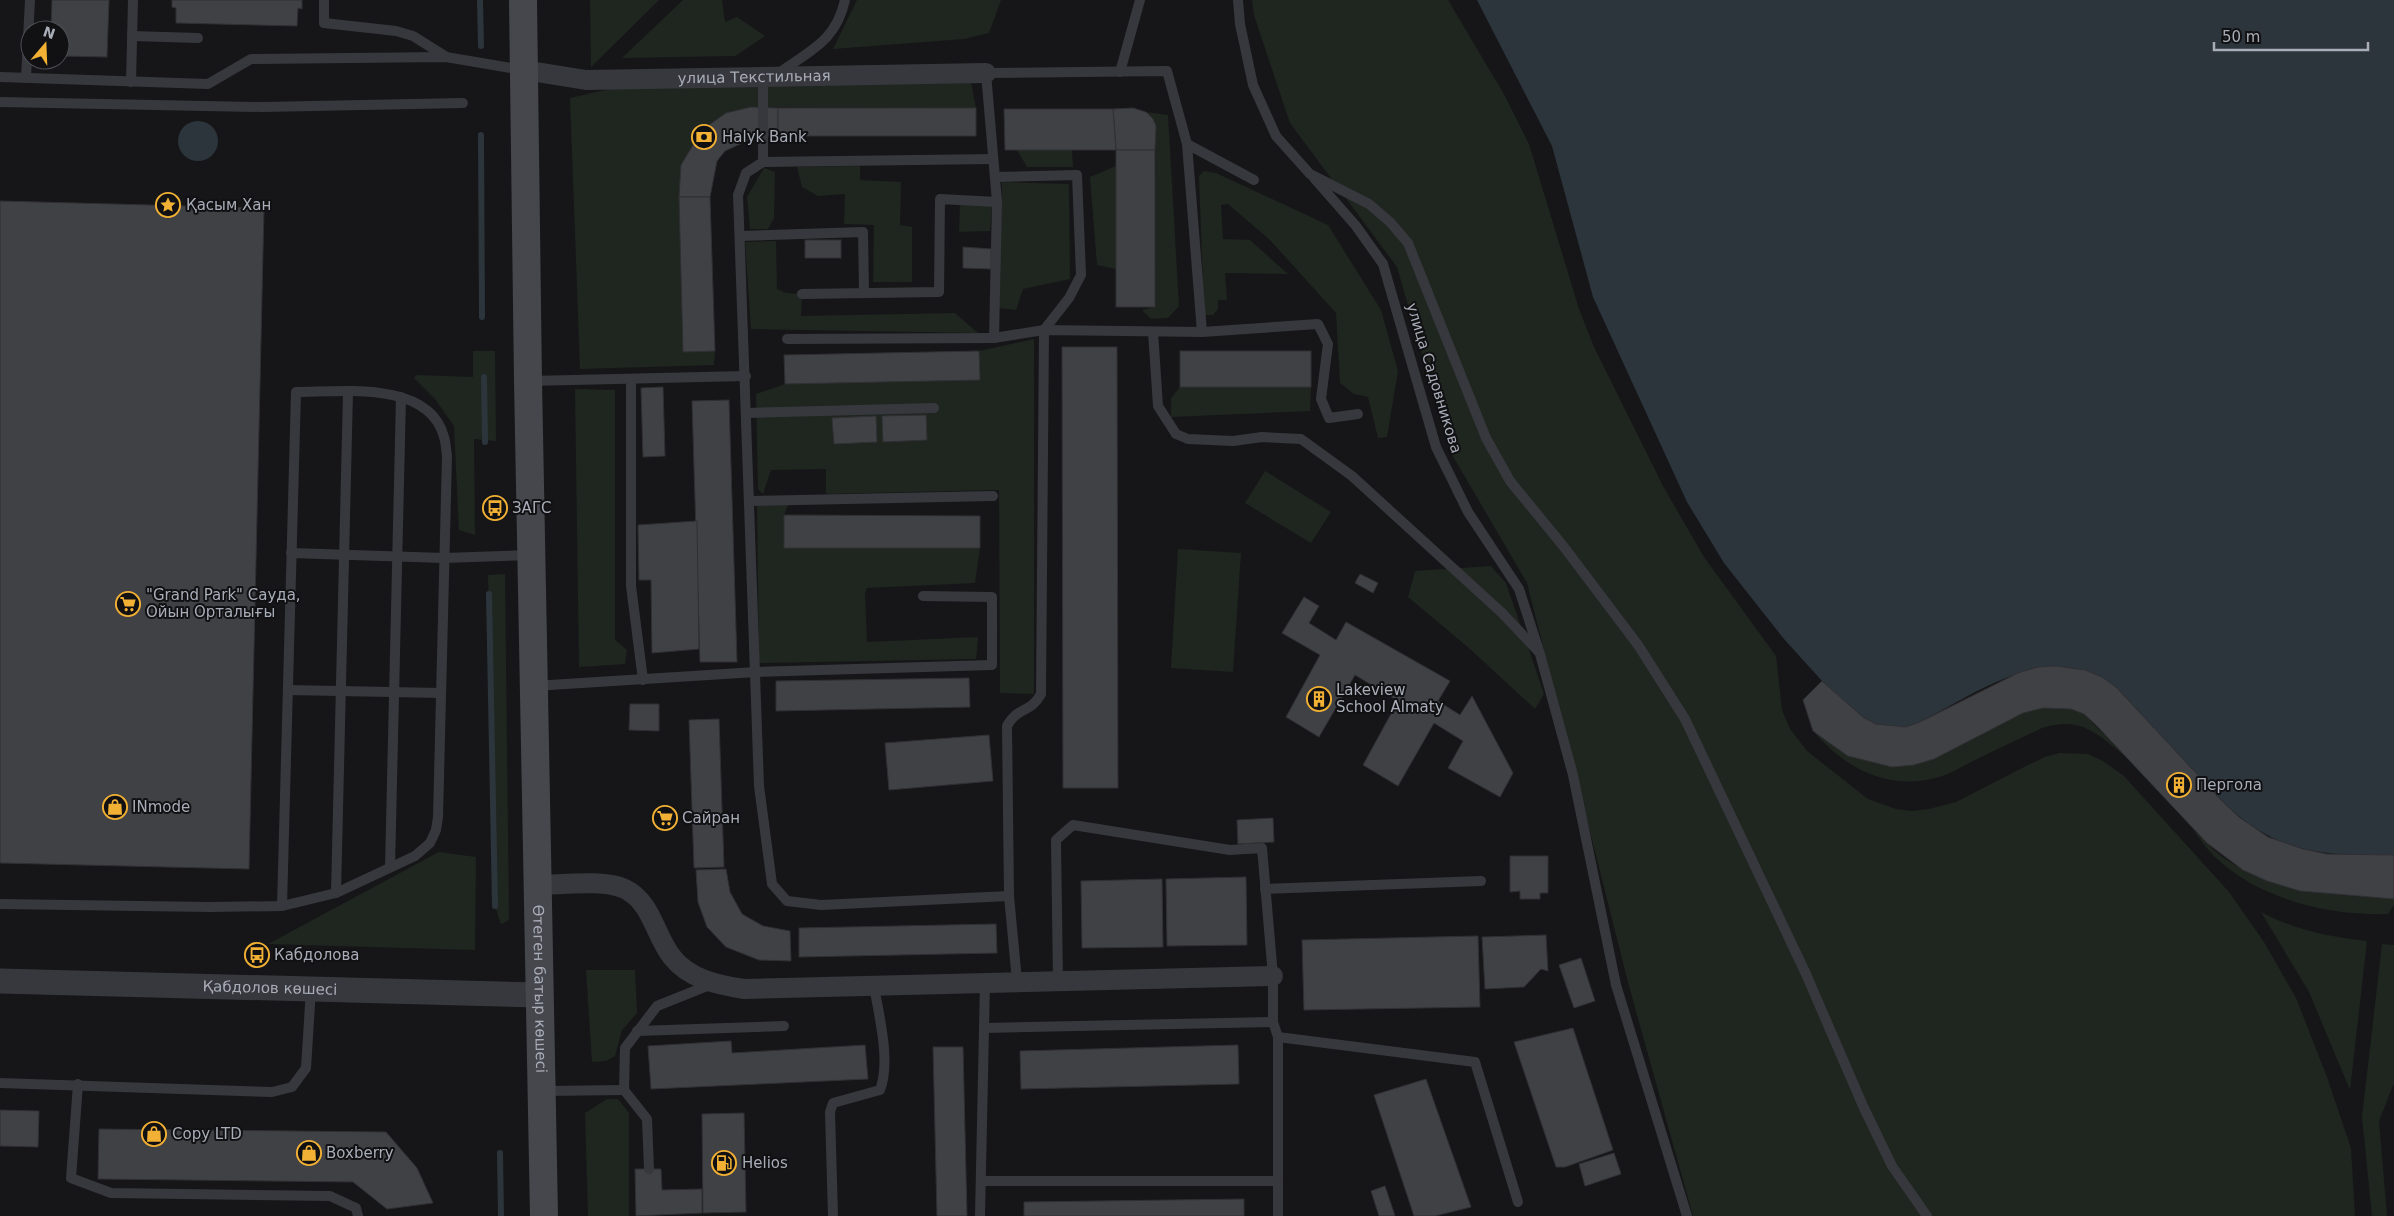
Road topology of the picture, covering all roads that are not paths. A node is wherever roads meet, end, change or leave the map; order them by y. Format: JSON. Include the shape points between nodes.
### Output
{"nodes":[{"id":1,"x":30,"y":0,"type":"edge"},
{"id":2,"x":133,"y":0,"type":"edge"},
{"id":3,"x":324,"y":0,"type":"edge"},
{"id":4,"x":523,"y":0,"type":"edge"},
{"id":5,"x":845,"y":0,"type":"edge"},
{"id":6,"x":1140,"y":0,"type":"edge"},
{"id":7,"x":1238,"y":0,"type":"edge"},
{"id":8,"x":132,"y":36,"type":"junction"},
{"id":9,"x":198,"y":38,"type":"dead end"},
{"id":10,"x":446,"y":57,"type":"junction"},
{"id":11,"x":524,"y":70,"type":"junction"},
{"id":12,"x":1120,"y":72,"type":"junction"},
{"id":13,"x":986,"y":73,"type":"junction"},
{"id":14,"x":0,"y":77,"type":"edge"},
{"id":15,"x":768,"y":77,"type":"junction"},
{"id":16,"x":26,"y":78,"type":"junction"},
{"id":17,"x":130,"y":82,"type":"junction"},
{"id":18,"x":0,"y":102,"type":"edge"},
{"id":19,"x":463,"y":103,"type":"dead end"},
{"id":20,"x":1187,"y":144,"type":"junction"},
{"id":21,"x":993,"y":159,"type":"junction"},
{"id":22,"x":763,"y":162,"type":"junction"},
{"id":23,"x":1310,"y":174,"type":"junction"},
{"id":24,"x":995,"y":177,"type":"junction"},
{"id":25,"x":1254,"y":180,"type":"dead end"},
{"id":26,"x":998,"y":202,"type":"junction"},
{"id":27,"x":740,"y":236,"type":"junction"},
{"id":28,"x":864,"y":293,"type":"junction"},
{"id":29,"x":802,"y":294,"type":"dead end"},
{"id":30,"x":1044,"y":330,"type":"junction"},
{"id":31,"x":1153,"y":332,"type":"junction"},
{"id":32,"x":1202,"y":332,"type":"junction"},
{"id":33,"x":994,"y":338,"type":"junction"},
{"id":34,"x":787,"y":339,"type":"dead end"},
{"id":35,"x":746,"y":376,"type":"junction"},
{"id":36,"x":631,"y":379,"type":"junction"},
{"id":37,"x":528,"y":380,"type":"junction"},
{"id":38,"x":348,"y":392,"type":"junction"},
{"id":39,"x":401,"y":397,"type":"junction"},
{"id":40,"x":934,"y":408,"type":"dead end"},
{"id":41,"x":747,"y":412,"type":"junction"},
{"id":42,"x":1358,"y":414,"type":"dead end"},
{"id":43,"x":993,"y":496,"type":"dead end"},
{"id":44,"x":750,"y":500,"type":"junction"},
{"id":45,"x":291,"y":553,"type":"junction"},
{"id":46,"x":344,"y":555,"type":"junction"},
{"id":47,"x":531,"y":555,"type":"junction"},
{"id":48,"x":397,"y":556,"type":"junction"},
{"id":49,"x":444,"y":558,"type":"junction"},
{"id":50,"x":923,"y":596,"type":"dead end"},
{"id":51,"x":1540,"y":654,"type":"junction"},
{"id":52,"x":756,"y":672,"type":"junction"},
{"id":53,"x":643,"y":680,"type":"junction"},
{"id":54,"x":534,"y":686,"type":"junction"},
{"id":55,"x":288,"y":690,"type":"junction"},
{"id":56,"x":341,"y":691,"type":"junction"},
{"id":57,"x":394,"y":692,"type":"junction"},
{"id":58,"x":441,"y":693,"type":"junction"},
{"id":59,"x":390,"y":867,"type":"junction"},
{"id":60,"x":1481,"y":881,"type":"dead end"},
{"id":61,"x":537,"y":885,"type":"junction"},
{"id":62,"x":1265,"y":889,"type":"junction"},
{"id":63,"x":336,"y":893,"type":"junction"},
{"id":64,"x":1009,"y":896,"type":"junction"},
{"id":65,"x":0,"y":904,"type":"edge"},
{"id":66,"x":282,"y":906,"type":"junction"},
{"id":67,"x":1273,"y":976,"type":"junction"},
{"id":68,"x":0,"y":981,"type":"edge"},
{"id":69,"x":1017,"y":981,"type":"junction"},
{"id":70,"x":1058,"y":981,"type":"junction"},
{"id":71,"x":985,"y":982,"type":"junction"},
{"id":72,"x":712,"y":984,"type":"junction"},
{"id":73,"x":874,"y":986,"type":"junction"},
{"id":74,"x":311,"y":989,"type":"junction"},
{"id":75,"x":540,"y":995,"type":"junction"},
{"id":76,"x":1274,"y":1022,"type":"junction"},
{"id":77,"x":784,"y":1026,"type":"dead end"},
{"id":78,"x":984,"y":1028,"type":"junction"},
{"id":79,"x":637,"y":1031,"type":"junction"},
{"id":80,"x":1278,"y":1037,"type":"junction"},
{"id":81,"x":0,"y":1083,"type":"edge"},
{"id":82,"x":78,"y":1084,"type":"junction"},
{"id":83,"x":624,"y":1090,"type":"junction"},
{"id":84,"x":542,"y":1091,"type":"junction"},
{"id":85,"x":649,"y":1169,"type":"dead end"},
{"id":86,"x":981,"y":1181,"type":"junction"},
{"id":87,"x":1277,"y":1181,"type":"junction"},
{"id":88,"x":1518,"y":1202,"type":"dead end"},
{"id":89,"x":358,"y":1216,"type":"edge"},
{"id":90,"x":544,"y":1216,"type":"edge"},
{"id":91,"x":833,"y":1216,"type":"edge"},
{"id":92,"x":980,"y":1216,"type":"edge"},
{"id":93,"x":1278,"y":1216,"type":"edge"},
{"id":94,"x":1687,"y":1216,"type":"edge"},
{"id":95,"x":1927,"y":1216,"type":"edge"}],
"edges":[{"from":1,"to":16,"type":"lane"},
{"from":2,"to":8,"type":"lane"},
{"from":3,"to":10,"type":"lane","via":[[324,23],[396,31],[413,36]]},
{"from":4,"to":11,"type":"main road"},
{"from":5,"to":15,"type":"lane","via":[[838,25],[826,40]]},
{"from":6,"to":12,"type":"lane"},
{"from":7,"to":23,"type":"lane","name":"улица Садовникова","via":[[1252,85],[1276,136]]},
{"from":8,"to":9,"type":"lane"},
{"from":8,"to":17,"type":"lane"},
{"from":10,"to":11,"type":"lane"},
{"from":10,"to":17,"type":"lane","via":[[251,60],[208,84]]},
{"from":11,"to":15,"type":"street","name":"улица Текстильная","via":[[586,80]]},
{"from":11,"to":37,"type":"main road"},
{"from":12,"to":13,"type":"lane"},
{"from":12,"to":20,"type":"lane","via":[[1167,71]]},
{"from":13,"to":15,"type":"street","name":"улица Текстильная"},
{"from":13,"to":21,"type":"lane"},
{"from":14,"to":16,"type":"lane"},
{"from":15,"to":22,"type":"lane"},
{"from":16,"to":17,"type":"lane"},
{"from":18,"to":19,"type":"lane","via":[[262,107]]},
{"from":20,"to":25,"type":"lane"},
{"from":20,"to":32,"type":"lane"},
{"from":21,"to":22,"type":"lane"},
{"from":21,"to":24,"type":"lane"},
{"from":22,"to":27,"type":"lane","via":[[746,173],[738,195]]},
{"from":23,"to":51,"type":"lane","name":"улица Садовникова","via":[[1356,226],[1383,264],[1436,447],[1468,512],[1519,589]]},
{"from":23,"to":95,"type":"lane","via":[[1369,204],[1408,243],[1486,438],[1510,481],[1638,645],[1685,719],[1806,974],[1892,1166]]},
{"from":24,"to":26,"type":"lane"},
{"from":24,"to":30,"type":"lane","via":[[1078,175],[1081,275],[1069,298]]},
{"from":26,"to":28,"type":"lane","via":[[940,199],[939,292]]},
{"from":26,"to":33,"type":"lane"},
{"from":27,"to":28,"type":"lane","via":[[863,232]]},
{"from":27,"to":35,"type":"lane"},
{"from":28,"to":29,"type":"lane"},
{"from":30,"to":31,"type":"lane"},
{"from":30,"to":33,"type":"lane"},
{"from":30,"to":64,"type":"lane","via":[[1041,694],[1035,704],[1013,715],[1007,726]]},
{"from":31,"to":32,"type":"lane"},
{"from":31,"to":51,"type":"lane","via":[[1158,406],[1176,434],[1188,438],[1233,441],[1262,437],[1301,439],[1352,476],[1501,612]]},
{"from":32,"to":42,"type":"lane","via":[[1318,324],[1328,344],[1321,399],[1329,418]]},
{"from":33,"to":34,"type":"lane"},
{"from":35,"to":36,"type":"lane"},
{"from":35,"to":41,"type":"lane"},
{"from":36,"to":37,"type":"lane"},
{"from":36,"to":53,"type":"lane","via":[[631,586]]},
{"from":37,"to":47,"type":"main road"},
{"from":38,"to":39,"type":"lane"},
{"from":38,"to":45,"type":"lane","via":[[296,392]]},
{"from":38,"to":46,"type":"lane"},
{"from":39,"to":48,"type":"lane"},
{"from":39,"to":49,"type":"lane","via":[[421,405],[435,419],[444,436]]},
{"from":40,"to":41,"type":"lane"},
{"from":41,"to":44,"type":"lane"},
{"from":43,"to":44,"type":"lane"},
{"from":44,"to":52,"type":"lane"},
{"from":45,"to":46,"type":"lane"},
{"from":45,"to":55,"type":"lane"},
{"from":46,"to":48,"type":"lane"},
{"from":46,"to":56,"type":"lane"},
{"from":47,"to":49,"type":"lane"},
{"from":47,"to":54,"type":"main road","name":"Өтеген батыр көшесі"},
{"from":48,"to":49,"type":"lane"},
{"from":48,"to":57,"type":"lane"},
{"from":49,"to":58,"type":"lane"},
{"from":50,"to":52,"type":"lane","via":[[992,597],[992,665]]},
{"from":51,"to":94,"type":"lane","name":"улица Садовникова","via":[[1573,775],[1616,985]]},
{"from":52,"to":53,"type":"lane"},
{"from":52,"to":64,"type":"lane","via":[[759,786],[772,884],[787,901],[821,905]]},
{"from":53,"to":54,"type":"lane"},
{"from":54,"to":61,"type":"main road","name":"Өтеген батыр көшесі"},
{"from":55,"to":56,"type":"lane"},
{"from":55,"to":66,"type":"lane"},
{"from":56,"to":57,"type":"lane"},
{"from":56,"to":63,"type":"lane"},
{"from":57,"to":58,"type":"lane"},
{"from":57,"to":59,"type":"lane"},
{"from":58,"to":59,"type":"lane","via":[[436,830],[430,843],[415,856]]},
{"from":59,"to":63,"type":"lane"},
{"from":60,"to":62,"type":"lane"},
{"from":61,"to":72,"type":"street","via":[[604,884],[625,889],[644,904],[672,957],[685,969]]},
{"from":61,"to":75,"type":"main road","name":"Өтеген батыр көшесі"},
{"from":62,"to":67,"type":"lane"},
{"from":62,"to":70,"type":"lane","via":[[1262,848],[1230,850],[1073,825],[1056,840]]},
{"from":63,"to":66,"type":"lane"},
{"from":64,"to":69,"type":"lane"},
{"from":65,"to":66,"type":"lane"},
{"from":67,"to":70,"type":"street"},
{"from":67,"to":76,"type":"lane"},
{"from":68,"to":74,"type":"street","name":"Қабдолов көшесі"},
{"from":69,"to":70,"type":"street"},
{"from":69,"to":71,"type":"street"},
{"from":71,"to":73,"type":"street"},
{"from":71,"to":78,"type":"lane"},
{"from":72,"to":73,"type":"street","via":[[744,989]]},
{"from":72,"to":79,"type":"lane","via":[[657,1006]]},
{"from":73,"to":91,"type":"lane","via":[[884,1080],[880,1090],[834,1103],[830,1112]]},
{"from":74,"to":75,"type":"street","name":"Қабдолов көшесі"},
{"from":74,"to":82,"type":"lane","via":[[306,1068],[292,1087],[272,1092]]},
{"from":75,"to":84,"type":"main road","name":"Өтеген батыр көшесі"},
{"from":76,"to":78,"type":"lane"},
{"from":76,"to":80,"type":"lane"},
{"from":77,"to":79,"type":"lane"},
{"from":78,"to":86,"type":"lane"},
{"from":79,"to":83,"type":"lane","via":[[625,1048]]},
{"from":80,"to":87,"type":"lane"},
{"from":80,"to":88,"type":"lane","via":[[1475,1062]]},
{"from":81,"to":82,"type":"lane"},
{"from":82,"to":89,"type":"lane","via":[[72,1178],[112,1192],[330,1196],[356,1208]]},
{"from":83,"to":84,"type":"lane"},
{"from":83,"to":85,"type":"lane","via":[[647,1119]]},
{"from":84,"to":90,"type":"main road","name":"Өтеген батыр көшесі"},
{"from":86,"to":87,"type":"lane"},
{"from":86,"to":92,"type":"lane"},
{"from":87,"to":93,"type":"lane"}]}
